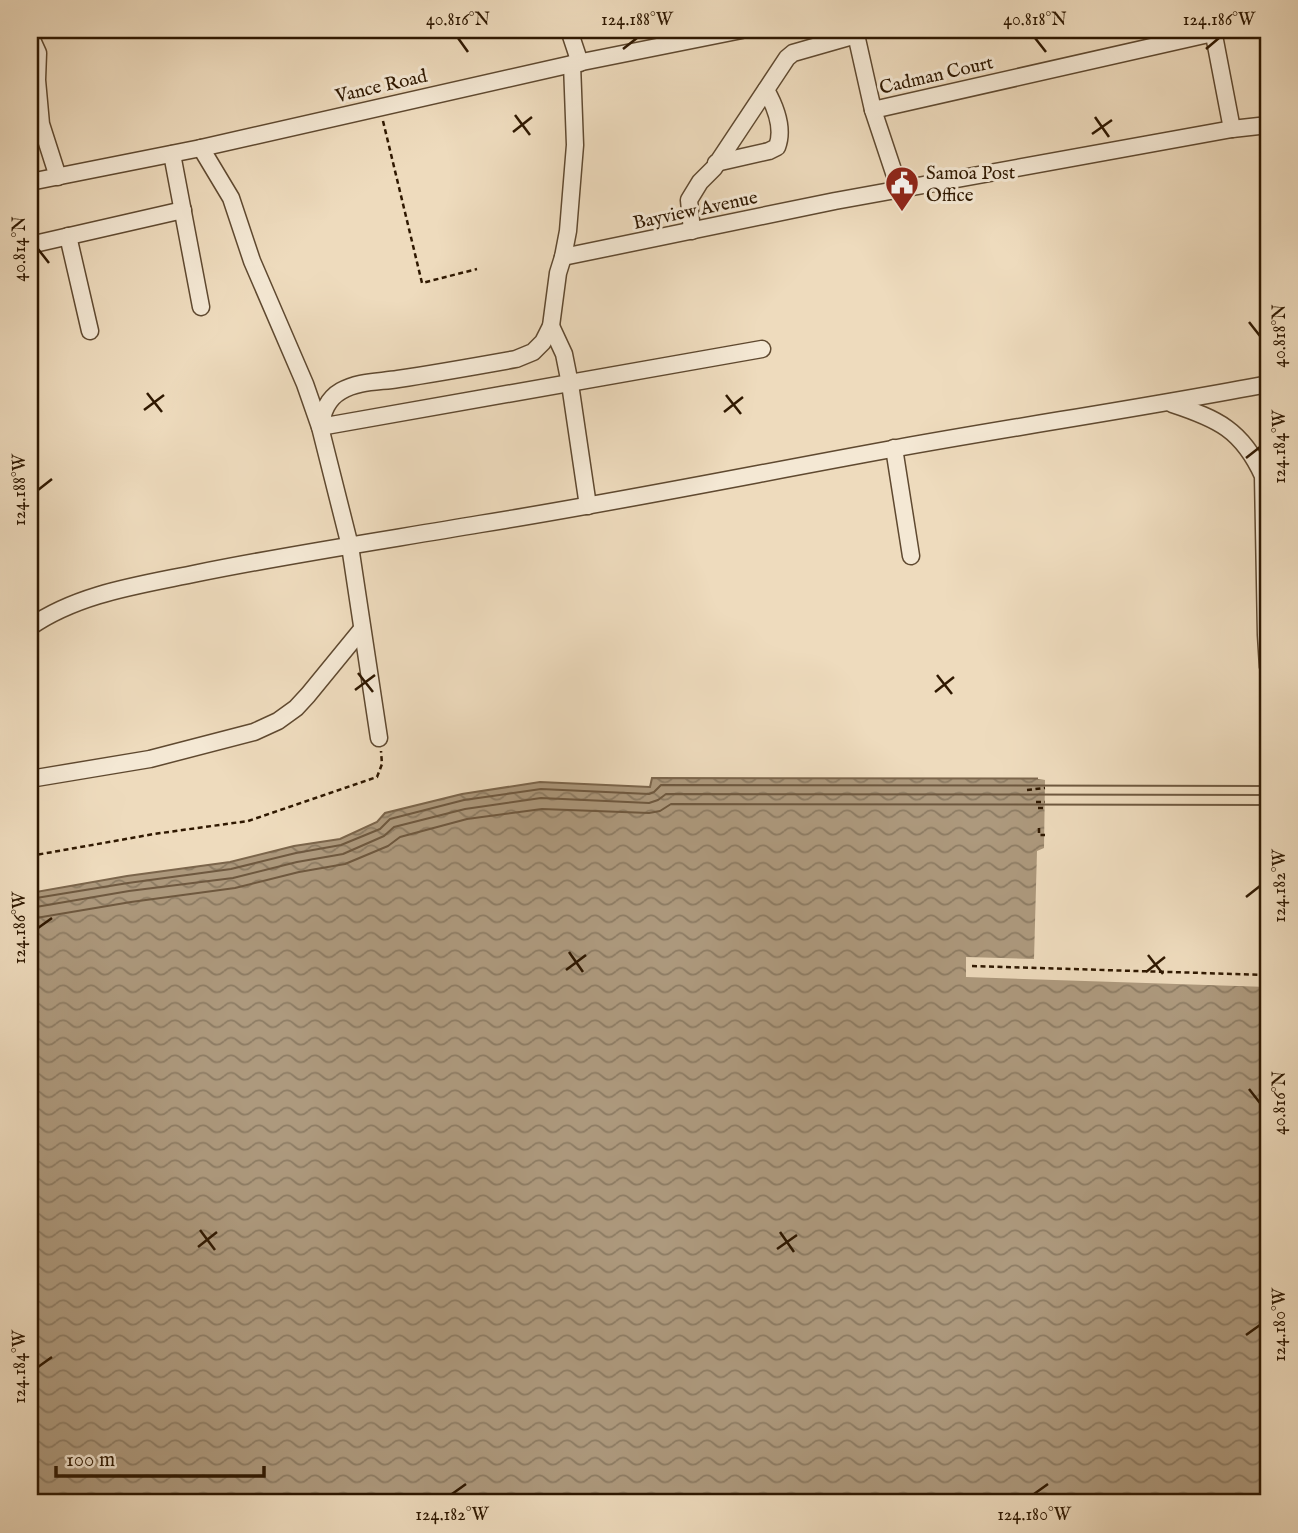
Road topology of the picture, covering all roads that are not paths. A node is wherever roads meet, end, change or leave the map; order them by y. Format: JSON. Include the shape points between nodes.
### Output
{"nodes":[{"id":1,"x":569,"y":30,"type":"edge"},
{"id":2,"x":742,"y":30,"type":"edge"},
{"id":3,"x":1213,"y":31,"type":"edge"},
{"id":4,"x":856,"y":32,"type":"edge"},
{"id":5,"x":33,"y":39,"type":"edge"},
{"id":6,"x":576,"y":64,"type":"junction"},
{"id":7,"x":766,"y":90,"type":"junction"},
{"id":8,"x":873,"y":110,"type":"junction"},
{"id":9,"x":1268,"y":125,"type":"edge"},
{"id":10,"x":1233,"y":129,"type":"junction"},
{"id":11,"x":201,"y":148,"type":"junction"},
{"id":12,"x":172,"y":154,"type":"junction"},
{"id":13,"x":716,"y":163,"type":"junction"},
{"id":14,"x":58,"y":177,"type":"junction"},
{"id":15,"x":30,"y":182,"type":"edge"},
{"id":16,"x":900,"y":191,"type":"junction"},
{"id":17,"x":183,"y":210,"type":"junction"},
{"id":18,"x":692,"y":230,"type":"junction"},
{"id":19,"x":68,"y":236,"type":"junction"},
{"id":20,"x":30,"y":245,"type":"edge"},
{"id":21,"x":563,"y":257,"type":"junction"},
{"id":22,"x":201,"y":307,"type":"dead end"},
{"id":23,"x":551,"y":326,"type":"junction"},
{"id":24,"x":90,"y":331,"type":"dead end"},
{"id":25,"x":762,"y":349,"type":"dead end"},
{"id":26,"x":1268,"y":383,"type":"edge"},
{"id":27,"x":570,"y":384,"type":"junction"},
{"id":28,"x":1169,"y":403,"type":"junction"},
{"id":29,"x":320,"y":427,"type":"junction"},
{"id":30,"x":894,"y":449,"type":"junction"},
{"id":31,"x":588,"y":506,"type":"junction"},
{"id":32,"x":350,"y":546,"type":"junction"},
{"id":33,"x":911,"y":556,"type":"dead end"},
{"id":34,"x":1266,"y":556,"type":"edge"},
{"id":35,"x":30,"y":627,"type":"edge"},
{"id":36,"x":362,"y":629,"type":"junction"},
{"id":37,"x":1268,"y":667,"type":"edge"},
{"id":38,"x":379,"y":738,"type":"road end"},
{"id":39,"x":30,"y":779,"type":"edge"}],
"edges":[{"from":1,"to":6,"type":"street"},
{"from":2,"to":6,"type":"street","name":"Vance Road"},
{"from":3,"to":8,"type":"street","name":"Cadman Court"},
{"from":3,"to":10,"type":"street"},
{"from":4,"to":7,"type":"street","via":[[793,53]]},
{"from":4,"to":8,"type":"street"},
{"from":5,"to":14,"type":"street","via":[[38,53],[41,124]]},
{"from":6,"to":11,"type":"street","name":"Vance Road"},
{"from":6,"to":21,"type":"street","via":[[575,145]]},
{"from":7,"to":13,"type":"street"},
{"from":7,"to":13,"type":"street","via":[[777,121],[777,147]]},
{"from":8,"to":16,"type":"street"},
{"from":9,"to":10,"type":"street","name":"Bayview Avenue"},
{"from":10,"to":16,"type":"street","name":"Bayview Avenue"},
{"from":11,"to":12,"type":"street","name":"Vance Road"},
{"from":11,"to":29,"type":"street","via":[[231,198]]},
{"from":12,"to":14,"type":"street","name":"Vance Road"},
{"from":12,"to":17,"type":"street"},
{"from":13,"to":18,"type":"street","via":[[689,200]]},
{"from":14,"to":15,"type":"street","name":"Vance Road"},
{"from":16,"to":18,"type":"street","name":"Bayview Avenue"},
{"from":17,"to":19,"type":"street"},
{"from":17,"to":22,"type":"street"},
{"from":18,"to":21,"type":"street","name":"Bayview Avenue"},
{"from":19,"to":20,"type":"street"},
{"from":19,"to":24,"type":"street"},
{"from":21,"to":23,"type":"street"},
{"from":23,"to":27,"type":"street","via":[[564,354]]},
{"from":23,"to":29,"type":"street","via":[[533,352],[516,359],[339,391],[324,409]]},
{"from":25,"to":27,"type":"street"},
{"from":26,"to":28,"type":"street"},
{"from":27,"to":29,"type":"street"},
{"from":27,"to":31,"type":"street"},
{"from":28,"to":30,"type":"street"},
{"from":28,"to":34,"type":"street","via":[[1219,422],[1256,460],[1263,476]]},
{"from":29,"to":32,"type":"street"},
{"from":30,"to":31,"type":"street"},
{"from":30,"to":33,"type":"street"},
{"from":31,"to":32,"type":"street"},
{"from":32,"to":35,"type":"street","via":[[107,593],[65,607]]},
{"from":32,"to":36,"type":"street"},
{"from":34,"to":37,"type":"street"},
{"from":36,"to":38,"type":"street"},
{"from":36,"to":39,"type":"street","via":[[296,708],[254,732],[150,760]]}]}
